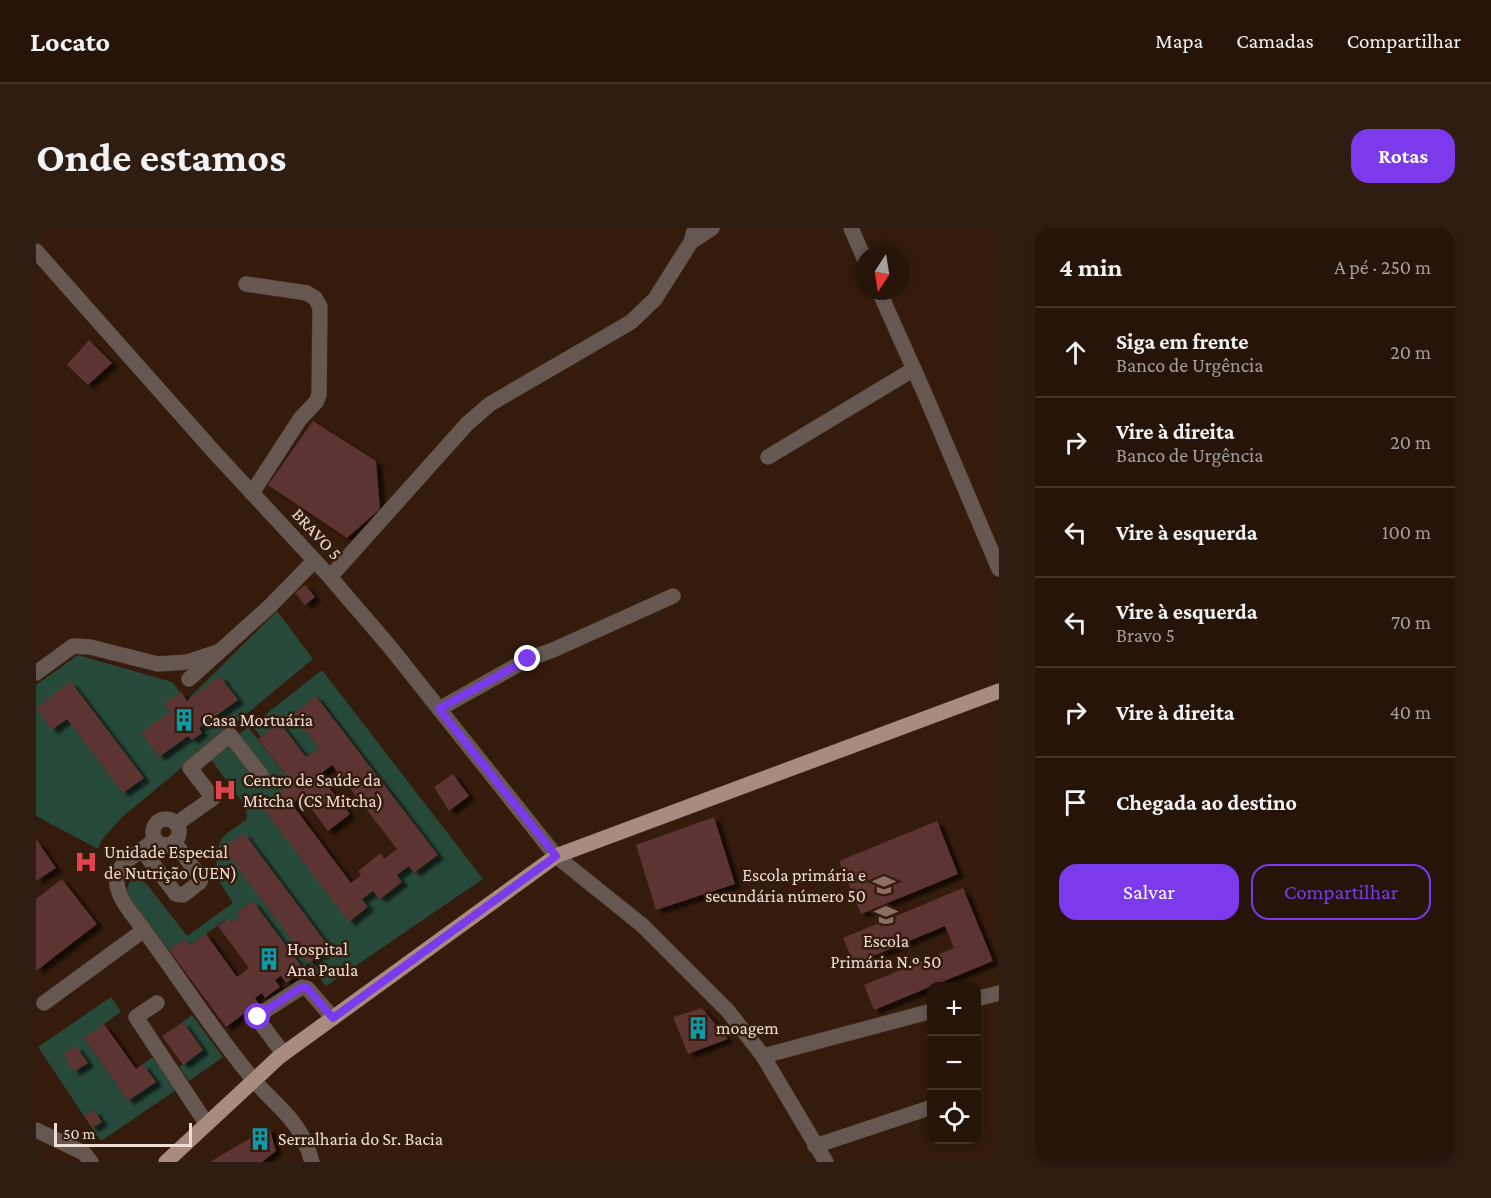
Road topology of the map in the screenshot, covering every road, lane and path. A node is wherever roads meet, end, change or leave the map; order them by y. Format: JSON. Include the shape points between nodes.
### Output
{"nodes":[{"id":1,"x":712,"y":228,"type":"edge"},
{"id":2,"x":851,"y":228,"type":"edge"},
{"id":3,"x":693,"y":235,"type":"edge"},
{"id":4,"x":859,"y":246,"type":"edge"},
{"id":5,"x":36,"y":251,"type":"edge"},
{"id":6,"x":246,"y":284,"type":"dead end"},
{"id":7,"x":883,"y":300,"type":"edge"},
{"id":8,"x":914,"y":369,"type":"junction"},
{"id":9,"x":768,"y":457,"type":"dead end"},
{"id":10,"x":252,"y":493,"type":"junction"},
{"id":11,"x":314,"y":561,"type":"junction"},
{"id":12,"x":999,"y":569,"type":"edge"},
{"id":13,"x":330,"y":577,"type":"junction"},
{"id":14,"x":673,"y":596,"type":"dead end"},
{"id":15,"x":218,"y":652,"type":"junction"},
{"id":16,"x":36,"y":673,"type":"edge"},
{"id":17,"x":189,"y":679,"type":"dead end"},
{"id":18,"x":999,"y":691,"type":"edge"},
{"id":19,"x":439,"y":709,"type":"junction"},
{"id":20,"x":261,"y":775,"type":"dead end"},
{"id":21,"x":176,"y":824,"type":"junction"},
{"id":22,"x":155,"y":840,"type":"junction"},
{"id":23,"x":174,"y":842,"type":"junction"},
{"id":24,"x":142,"y":850,"type":"junction"},
{"id":25,"x":556,"y":856,"type":"junction"},
{"id":26,"x":144,"y":930,"type":"junction"},
{"id":27,"x":999,"y":993,"type":"edge"},
{"id":28,"x":981,"y":998,"type":"edge"},
{"id":29,"x":44,"y":1003,"type":"dead end"},
{"id":30,"x":157,"y":1003,"type":"dead end"},
{"id":31,"x":927,"y":1012,"type":"edge"},
{"id":32,"x":333,"y":1018,"type":"junction"},
{"id":33,"x":283,"y":1053,"type":"junction"},
{"id":34,"x":763,"y":1056,"type":"junction"},
{"id":35,"x":253,"y":1079,"type":"junction"},
{"id":36,"x":927,"y":1109,"type":"edge"},
{"id":37,"x":206,"y":1123,"type":"junction"},
{"id":38,"x":36,"y":1130,"type":"edge"},
{"id":39,"x":815,"y":1146,"type":"junction"},
{"id":40,"x":91,"y":1162,"type":"edge"},
{"id":41,"x":166,"y":1162,"type":"edge"},
{"id":42,"x":312,"y":1162,"type":"edge"},
{"id":43,"x":826,"y":1162,"type":"edge"}],
"edges":[{"from":1,"to":3,"type":"street"},
{"from":2,"to":4,"type":"street"},
{"from":3,"to":13,"type":"street","via":[[655,299],[631,322],[490,404],[468,423]]},
{"from":5,"to":10,"type":"street","name":"BRAVO 5"},
{"from":6,"to":10,"type":"street","via":[[307,293],[320,307],[320,395]]},
{"from":7,"to":8,"type":"street"},
{"from":8,"to":9,"type":"street"},
{"from":8,"to":12,"type":"street"},
{"from":10,"to":11,"type":"street","name":"BRAVO 5"},
{"from":11,"to":13,"type":"street","name":"BRAVO 5"},
{"from":11,"to":15,"type":"street"},
{"from":13,"to":19,"type":"street","name":"BRAVO 5"},
{"from":14,"to":19,"type":"street","via":[[528,659]]},
{"from":15,"to":16,"type":"street","via":[[187,662],[158,664],[73,646]]},
{"from":15,"to":17,"type":"street"},
{"from":18,"to":25,"type":"main road"},
{"from":19,"to":25,"type":"street","name":"BRAVO 5"},
{"from":20,"to":21,"type":"street","via":[[230,735],[190,768],[213,798]]},
{"from":21,"to":22,"type":"street","via":[[167,818],[158,820],[152,832]]},
{"from":21,"to":23,"type":"street","via":[[179,835]]},
{"from":22,"to":23,"type":"street","via":[[166,845]]},
{"from":22,"to":24,"type":"street"},
{"from":23,"to":24,"type":"street","via":[[201,878],[183,895],[176,894]]},
{"from":24,"to":26,"type":"street","via":[[122,866],[116,883]]},
{"from":25,"to":32,"type":"main road"},
{"from":25,"to":34,"type":"street","name":"BRAVO 5","via":[[642,925],[728,1011]]},
{"from":26,"to":29,"type":"street"},
{"from":26,"to":35,"type":"street"},
{"from":27,"to":28,"type":"street"},
{"from":30,"to":37,"type":"street","via":[[136,1017]]},
{"from":31,"to":34,"type":"street"},
{"from":32,"to":33,"type":"main road"},
{"from":32,"to":33,"type":"street","via":[[302,987],[260,1014],[259,1021]]},
{"from":33,"to":35,"type":"main road"},
{"from":34,"to":39,"type":"street","name":"BRAVO 5"},
{"from":35,"to":37,"type":"main road"},
{"from":35,"to":42,"type":"street","via":[[301,1130]]},
{"from":36,"to":39,"type":"street"},
{"from":37,"to":41,"type":"main road"},
{"from":38,"to":40,"type":"street","via":[[84,1153]]},
{"from":39,"to":43,"type":"street","name":"BRAVO 5"}]}
